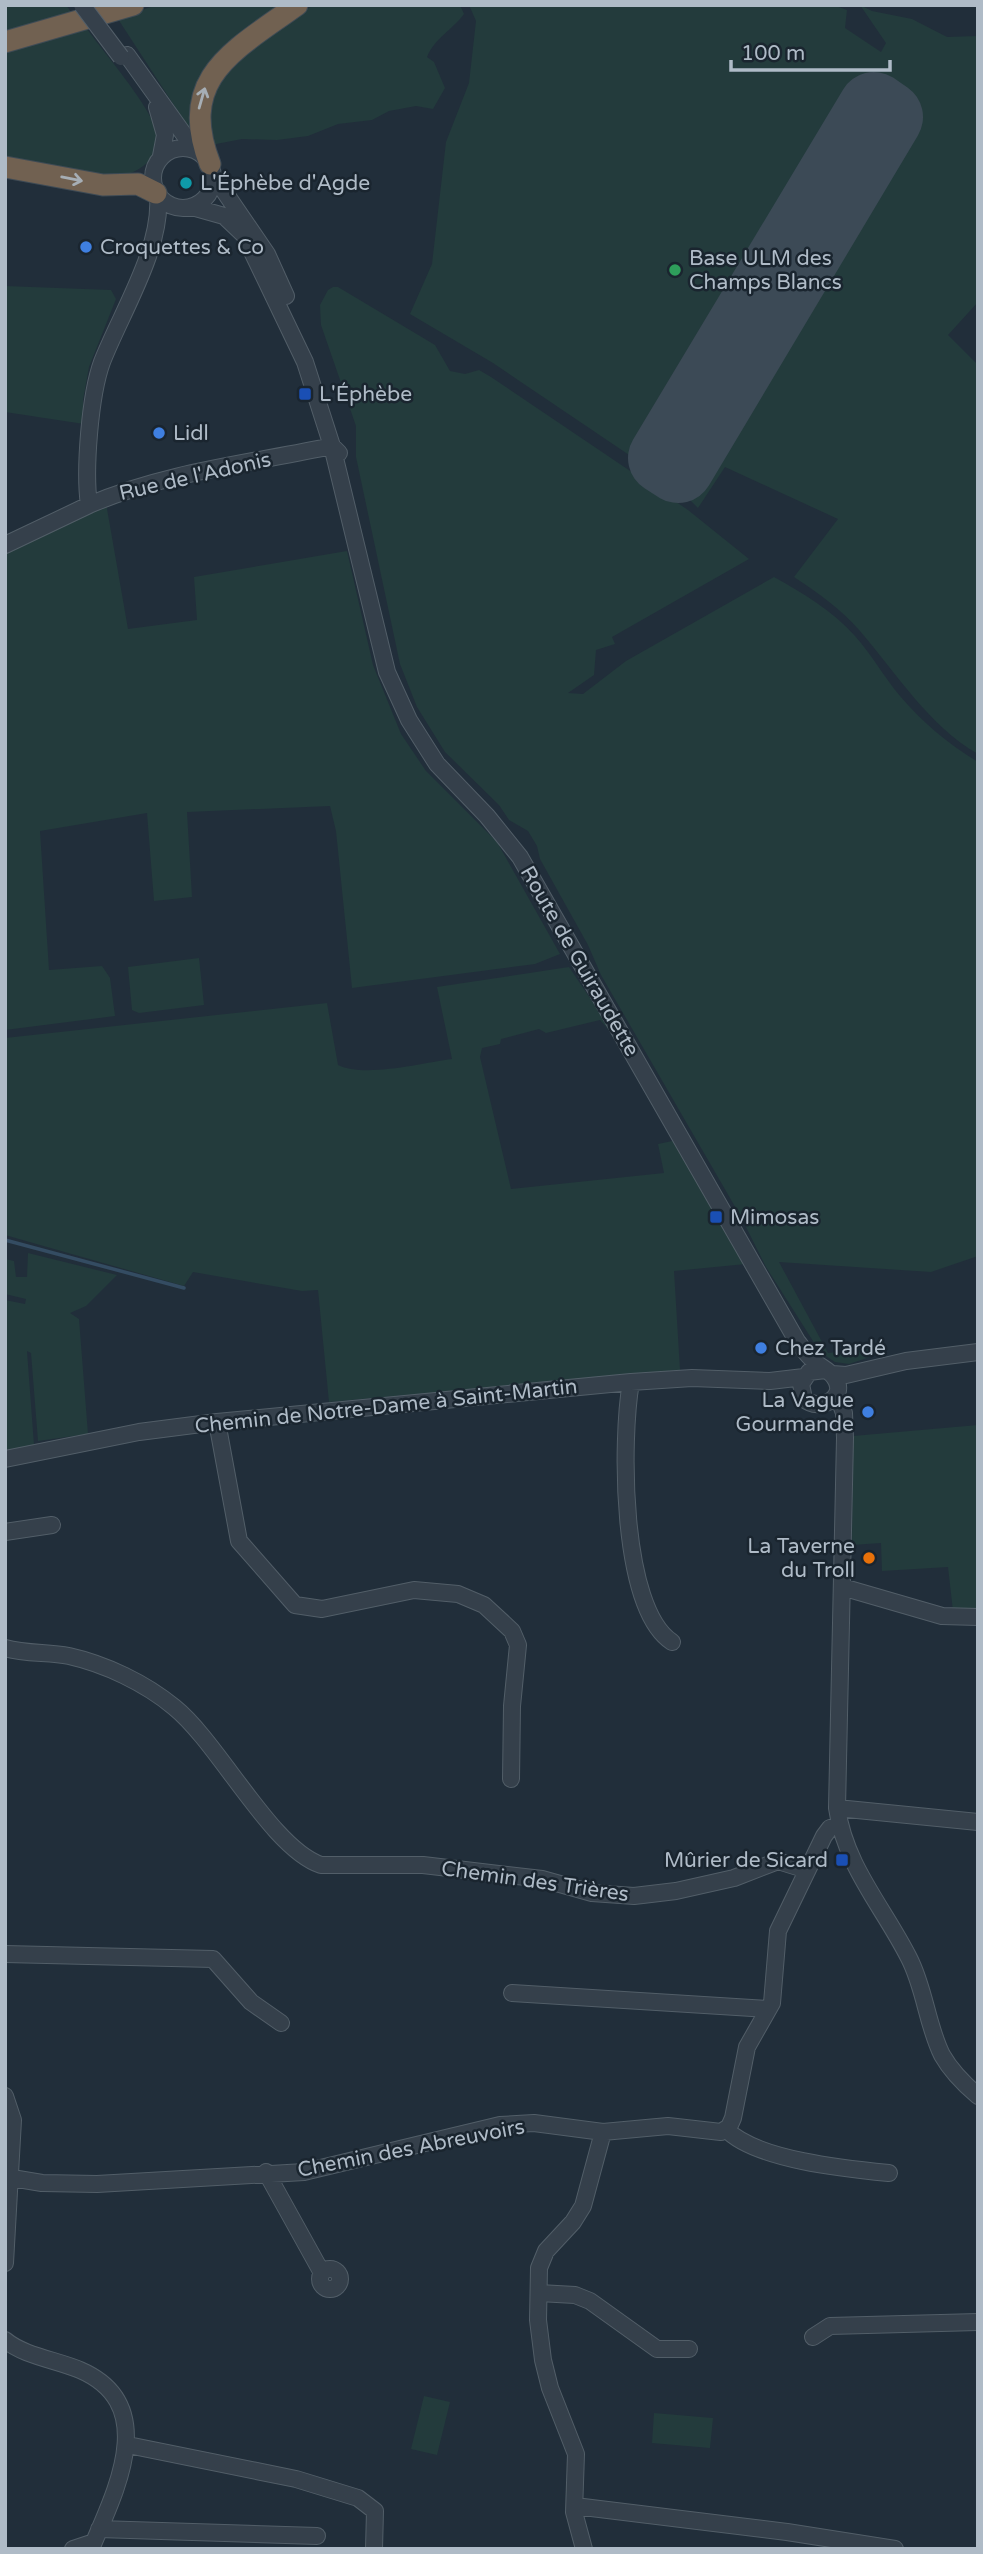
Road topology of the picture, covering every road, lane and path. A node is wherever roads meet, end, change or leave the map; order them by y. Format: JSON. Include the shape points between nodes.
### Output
{"nodes":[{"id":1,"x":82,"y":5,"type":"edge"},
{"id":2,"x":90,"y":5,"type":"edge"},
{"id":3,"x":133,"y":5,"type":"edge"},
{"id":4,"x":297,"y":5,"type":"edge"},
{"id":5,"x":5,"y":42,"type":"edge"},
{"id":6,"x":124,"y":56,"type":"junction"},
{"id":7,"x":161,"y":156,"type":"junction"},
{"id":8,"x":206,"y":163,"type":"junction"},
{"id":9,"x":5,"y":167,"type":"edge"},
{"id":10,"x":157,"y":195,"type":"junction"},
{"id":11,"x":187,"y":208,"type":"junction"},
{"id":12,"x":157,"y":235,"type":"junction"},
{"id":13,"x":332,"y":446,"type":"junction"},
{"id":14,"x":89,"y":505,"type":"junction"},
{"id":15,"x":5,"y":545,"type":"edge"},
{"id":16,"x":367,"y":564,"type":"junction"},
{"id":17,"x":368,"y":586,"type":"junction"},
{"id":18,"x":797,"y":1341,"type":"junction"},
{"id":19,"x":978,"y":1352,"type":"edge"},
{"id":20,"x":864,"y":1370,"type":"junction"},
{"id":21,"x":828,"y":1372,"type":"junction"},
{"id":22,"x":803,"y":1381,"type":"junction"},
{"id":23,"x":631,"y":1382,"type":"junction"},
{"id":24,"x":833,"y":1396,"type":"junction"},
{"id":25,"x":217,"y":1422,"type":"junction"},
{"id":26,"x":5,"y":1459,"type":"edge"},
{"id":27,"x":52,"y":1525,"type":"dead end"},
{"id":28,"x":5,"y":1532,"type":"edge"},
{"id":29,"x":842,"y":1587,"type":"junction"},
{"id":30,"x":978,"y":1617,"type":"edge"},
{"id":31,"x":672,"y":1642,"type":"dead end"},
{"id":32,"x":5,"y":1648,"type":"edge"},
{"id":33,"x":511,"y":1779,"type":"dead end"},
{"id":34,"x":837,"y":1808,"type":"junction"},
{"id":35,"x":978,"y":1822,"type":"edge"},
{"id":36,"x":840,"y":1825,"type":"junction"},
{"id":37,"x":807,"y":1870,"type":"junction"},
{"id":38,"x":5,"y":1954,"type":"edge"},
{"id":39,"x":512,"y":1993,"type":"dead end"},
{"id":40,"x":768,"y":2009,"type":"junction"},
{"id":41,"x":281,"y":2023,"type":"dead end"},
{"id":42,"x":975,"y":2088,"type":"edge"},
{"id":43,"x":5,"y":2096,"type":"edge"},
{"id":44,"x":726,"y":2129,"type":"junction"},
{"id":45,"x":603,"y":2132,"type":"junction"},
{"id":46,"x":266,"y":2172,"type":"junction"},
{"id":47,"x":889,"y":2173,"type":"dead end"},
{"id":48,"x":9,"y":2185,"type":"edge"},
{"id":49,"x":5,"y":2263,"type":"edge"},
{"id":50,"x":322,"y":2273,"type":"dead end"},
{"id":51,"x":539,"y":2293,"type":"junction"},
{"id":52,"x":978,"y":2322,"type":"edge"},
{"id":53,"x":813,"y":2337,"type":"dead end"},
{"id":54,"x":5,"y":2340,"type":"edge"},
{"id":55,"x":689,"y":2349,"type":"dead end"},
{"id":56,"x":128,"y":2445,"type":"junction"},
{"id":57,"x":575,"y":2506,"type":"junction"},
{"id":58,"x":317,"y":2536,"type":"dead end"},
{"id":59,"x":95,"y":2540,"type":"edge"},
{"id":60,"x":824,"y":2543,"type":"edge"},
{"id":61,"x":73,"y":2549,"type":"edge"},
{"id":62,"x":374,"y":2549,"type":"edge"},
{"id":63,"x":584,"y":2549,"type":"edge"},
{"id":64,"x":895,"y":2549,"type":"edge"}],
"edges":[{"from":1,"to":6,"type":"street","name":"Route de Guiraudette","bridge":true},
{"from":2,"to":6,"type":"street","name":"Route de Guiraudette"},
{"from":3,"to":5,"type":"highway"},
{"from":8,"to":4,"type":"highway","one_way":true,"via":[[199,128],[200,99],[207,83],[227,57]]},
{"from":6,"to":7,"type":"street","name":"Route de Guiraudette","via":[[162,120]]},
{"from":6,"to":8,"type":"street","name":"Route de Guiraudette"},
{"from":7,"to":8,"type":"street","via":[[177,148]]},
{"from":7,"to":10,"type":"street","via":[[152,173]]},
{"from":8,"to":11,"type":"street","via":[[208,195]]},
{"from":8,"to":16,"type":"street","name":"Route de Guiraudette","via":[[267,254],[322,382],[340,434]]},
{"from":9,"to":10,"type":"highway","one_way":true,"via":[[103,185],[138,184]]},
{"from":10,"to":11,"type":"street","via":[[165,203]]},
{"from":10,"to":12,"type":"street","name":"Rue de l'Adonis"},
{"from":11,"to":12,"type":"street","name":"Rue de l'Adonis"},
{"from":11,"to":13,"type":"street","name":"Route de Guiraudette","via":[[224,216],[244,234],[305,362]]},
{"from":12,"to":14,"type":"street","name":"Rue de l'Adonis","via":[[94,392]]},
{"from":13,"to":14,"type":"street","name":"Rue de l'Adonis","via":[[120,492]]},
{"from":13,"to":16,"type":"street","name":"Route de Guiraudette","via":[[338,448]]},
{"from":13,"to":17,"type":"street","name":"Route de Guiraudette"},
{"from":14,"to":15,"type":"street"},
{"from":16,"to":17,"type":"street","name":"Route de Guiraudette"},
{"from":17,"to":18,"type":"street","name":"Route de Guiraudette","via":[[387,671],[408,720],[437,764],[505,836],[534,879]]},
{"from":18,"to":21,"type":"street","name":"Route de Guiraudette"},
{"from":18,"to":22,"type":"street","name":"Route de Guiraudette"},
{"from":19,"to":20,"type":"street"},
{"from":20,"to":21,"type":"street","via":[[846,1375]]},
{"from":20,"to":24,"type":"street"},
{"from":21,"to":22,"type":"street","name":"Chemin de Notre-Dame à Saint-Martin","via":[[813,1370]]},
{"from":21,"to":24,"type":"street"},
{"from":22,"to":23,"type":"street","name":"Chemin de Notre-Dame à Saint-Martin","via":[[692,1378]]},
{"from":22,"to":24,"type":"street","via":[[810,1404]]},
{"from":23,"to":25,"type":"street","name":"Chemin de Notre-Dame à Saint-Martin"},
{"from":23,"to":31,"type":"street","via":[[623,1465],[627,1510],[644,1603]]},
{"from":24,"to":29,"type":"street","via":[[844,1429]]},
{"from":25,"to":26,"type":"street","name":"Chemin de Notre-Dame à Saint-Martin","via":[[139,1432]]},
{"from":25,"to":33,"type":"street","via":[[239,1541],[295,1605],[321,1609],[414,1590],[458,1594],[484,1605],[512,1631],[517,1645]]},
{"from":27,"to":28,"type":"street"},
{"from":29,"to":30,"type":"street","via":[[942,1616]]},
{"from":29,"to":34,"type":"street"},
{"from":32,"to":37,"type":"street","name":"Chemin des Trières","via":[[78,1659],[113,1671],[159,1696],[195,1727],[285,1840],[321,1865],[423,1866],[542,1879],[592,1893],[634,1896],[734,1878],[778,1861]]},
{"from":34,"to":35,"type":"street"},
{"from":34,"to":36,"type":"street"},
{"from":36,"to":37,"type":"street","via":[[824,1836]]},
{"from":36,"to":42,"type":"street","via":[[852,1862],[922,1986],[942,2054]]},
{"from":37,"to":40,"type":"street","via":[[778,1931]]},
{"from":38,"to":41,"type":"street","via":[[213,1959],[251,2002]]},
{"from":39,"to":40,"type":"street"},
{"from":40,"to":44,"type":"street","via":[[747,2047],[735,2110]]},
{"from":43,"to":48,"type":"street","via":[[13,2120]]},
{"from":44,"to":45,"type":"street","name":"Chemin des Abreuvoirs","via":[[668,2126]]},
{"from":44,"to":47,"type":"street","via":[[738,2139],[802,2162]]},
{"from":45,"to":46,"type":"street","name":"Chemin des Abreuvoirs","via":[[534,2123],[500,2125],[304,2172]]},
{"from":45,"to":51,"type":"street","via":[[583,2206],[541,2259]]},
{"from":46,"to":48,"type":"street","name":"Chemin des Abreuvoirs"},
{"from":46,"to":50,"type":"street"},
{"from":48,"to":49,"type":"street"},
{"from":51,"to":55,"type":"street","via":[[575,2295],[590,2301],[657,2349]]},
{"from":51,"to":57,"type":"street","via":[[545,2372],[576,2454]]},
{"from":52,"to":53,"type":"street","via":[[830,2326]]},
{"from":54,"to":56,"type":"street","via":[[93,2377],[120,2406]]},
{"from":56,"to":59,"type":"street"},
{"from":56,"to":62,"type":"street","via":[[296,2479],[358,2498],[375,2511]]},
{"from":57,"to":60,"type":"street"},
{"from":57,"to":63,"type":"street"},
{"from":58,"to":59,"type":"street"},
{"from":59,"to":61,"type":"street"},
{"from":60,"to":64,"type":"street"}]}
